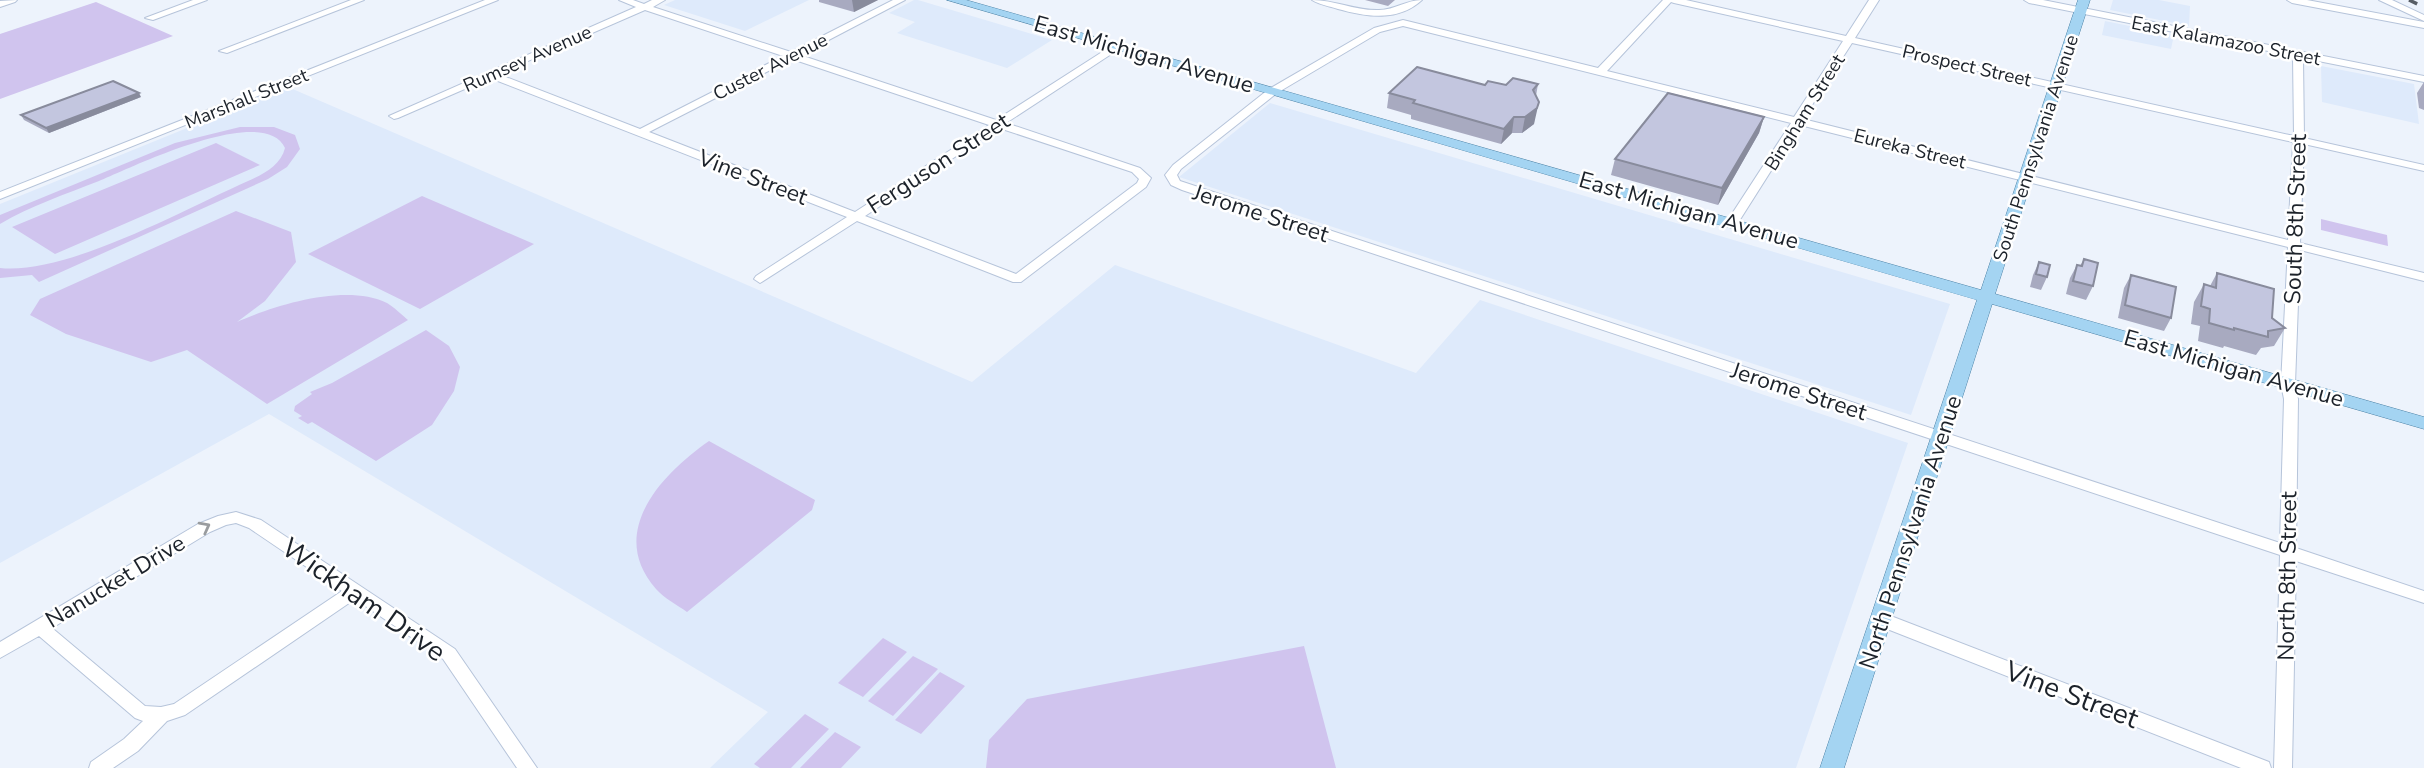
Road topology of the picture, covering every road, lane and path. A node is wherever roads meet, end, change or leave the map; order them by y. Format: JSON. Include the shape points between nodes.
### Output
{"nodes":[{"id":1,"x":12,"y":0,"type":"edge"},
{"id":2,"x":202,"y":0,"type":"edge"},
{"id":3,"x":359,"y":0,"type":"edge"},
{"id":4,"x":493,"y":0,"type":"edge"},
{"id":5,"x":624,"y":0,"type":"edge"},
{"id":6,"x":660,"y":0,"type":"edge"},
{"id":7,"x":900,"y":0,"type":"edge"},
{"id":8,"x":1317,"y":0,"type":"edge"},
{"id":9,"x":1417,"y":0,"type":"edge"},
{"id":10,"x":1668,"y":0,"type":"edge"},
{"id":11,"x":1674,"y":0,"type":"edge"},
{"id":12,"x":1874,"y":0,"type":"edge"},
{"id":13,"x":2029,"y":0,"type":"edge"},
{"id":14,"x":2292,"y":0,"type":"edge"},
{"id":15,"x":2384,"y":0,"type":"edge"},
{"id":16,"x":964,"y":1,"type":"edge"},
{"id":17,"x":0,"y":4,"type":"edge"},
{"id":18,"x":2082,"y":5,"type":"edge"},
{"id":19,"x":645,"y":7,"type":"junction"},
{"id":20,"x":150,"y":18,"type":"dead end"},
{"id":21,"x":2424,"y":18,"type":"edge"},
{"id":22,"x":2424,"y":25,"type":"edge"},
{"id":23,"x":1850,"y":39,"type":"junction"},
{"id":24,"x":1116,"y":47,"type":"junction"},
{"id":25,"x":224,"y":51,"type":"dead end"},
{"id":26,"x":2298,"y":54,"type":"junction"},
{"id":27,"x":791,"y":55,"type":"junction"},
{"id":28,"x":1601,"y":71,"type":"junction"},
{"id":29,"x":489,"y":74,"type":"junction"},
{"id":30,"x":2424,"y":79,"type":"edge"},
{"id":31,"x":2056,"y":85,"type":"junction"},
{"id":32,"x":1273,"y":91,"type":"junction"},
{"id":33,"x":394,"y":116,"type":"dead end"},
{"id":34,"x":1798,"y":120,"type":"junction"},
{"id":35,"x":998,"y":124,"type":"junction"},
{"id":36,"x":640,"y":133,"type":"junction"},
{"id":37,"x":2299,"y":139,"type":"junction"},
{"id":38,"x":2424,"y":168,"type":"edge"},
{"id":39,"x":2025,"y":177,"type":"junction"},
{"id":40,"x":0,"y":196,"type":"edge"},
{"id":41,"x":856,"y":217,"type":"junction"},
{"id":42,"x":1732,"y":223,"type":"junction"},
{"id":43,"x":2294,"y":244,"type":"junction"},
{"id":44,"x":2424,"y":277,"type":"edge"},
{"id":45,"x":760,"y":279,"type":"dead end"},
{"id":46,"x":1986,"y":296,"type":"junction"},
{"id":47,"x":2288,"y":384,"type":"junction"},
{"id":48,"x":2424,"y":423,"type":"edge"},
{"id":49,"x":1941,"y":437,"type":"junction"},
{"id":50,"x":233,"y":516,"type":"joint"},
{"id":51,"x":2287,"y":552,"type":"junction"},
{"id":52,"x":355,"y":591,"type":"junction"},
{"id":53,"x":2424,"y":597,"type":"edge"},
{"id":54,"x":1883,"y":620,"type":"junction"},
{"id":55,"x":40,"y":627,"type":"junction"},
{"id":56,"x":0,"y":651,"type":"edge"},
{"id":57,"x":161,"y":715,"type":"junction"},
{"id":58,"x":99,"y":768,"type":"edge"},
{"id":59,"x":528,"y":768,"type":"edge"},
{"id":60,"x":1832,"y":768,"type":"edge"},
{"id":61,"x":2262,"y":768,"type":"edge"},
{"id":62,"x":2283,"y":768,"type":"edge"}],
"edges":[{"from":1,"to":17,"type":"street"},
{"from":2,"to":20,"type":"street"},
{"from":3,"to":25,"type":"street"},
{"from":4,"to":40,"type":"street","name":"Marshall Street"},
{"from":5,"to":19,"type":"street"},
{"from":6,"to":19,"type":"street","name":"Rumsey Avenue"},
{"from":7,"to":27,"type":"street","name":"Custer Avenue"},
{"from":8,"to":9,"type":"street","via":[[1371,13],[1397,13]]},
{"from":10,"to":28,"type":"street"},
{"from":11,"to":23,"type":"street","name":"Prospect Street"},
{"from":12,"to":23,"type":"street","name":"Bingham Street"},
{"from":13,"to":18,"type":"street","name":"East Kalamazoo Street"},
{"from":14,"to":22,"type":"street"},
{"from":15,"to":21,"type":"street"},
{"from":16,"to":24,"type":"main road","name":"East Michigan Avenue"},
{"from":18,"to":26,"type":"street","name":"East Kalamazoo Street"},
{"from":18,"to":31,"type":"main road","name":"South Pennsylvania Avenue"},
{"from":19,"to":27,"type":"street"},
{"from":19,"to":29,"type":"street","name":"Rumsey Avenue"},
{"from":23,"to":31,"type":"street","name":"Prospect Street"},
{"from":23,"to":34,"type":"street","name":"Bingham Street"},
{"from":24,"to":32,"type":"main road","name":"East Michigan Avenue"},
{"from":24,"to":35,"type":"street","name":"Ferguson Street"},
{"from":26,"to":30,"type":"street","name":"East Kalamazoo Street"},
{"from":26,"to":37,"type":"street","name":"South 8th Street"},
{"from":27,"to":35,"type":"street"},
{"from":27,"to":36,"type":"street","name":"Custer Avenue"},
{"from":28,"to":32,"type":"street","name":"Eureka Street","via":[[1420,25],[1396,23]]},
{"from":28,"to":34,"type":"street","name":"Eureka Street"},
{"from":29,"to":33,"type":"street","name":"Rumsey Avenue"},
{"from":29,"to":36,"type":"street","name":"Vine Street"},
{"from":31,"to":37,"type":"street","name":"Prospect Street"},
{"from":31,"to":39,"type":"main road","name":"South Pennsylvania Avenue"},
{"from":32,"to":42,"type":"main road","name":"East Michigan Avenue"},
{"from":32,"to":49,"type":"street","name":"Jerome Street","via":[[1177,167],[1171,176],[1175,183]]},
{"from":34,"to":39,"type":"street","name":"Eureka Street"},
{"from":34,"to":42,"type":"street","name":"Bingham Street"},
{"from":35,"to":41,"type":"street","name":"Ferguson Street"},
{"from":35,"to":41,"type":"street","name":"Vine Street","via":[[1136,170],[1145,178],[1017,279]]},
{"from":36,"to":41,"type":"street","name":"Vine Street"},
{"from":37,"to":38,"type":"street","name":"Prospect Street"},
{"from":37,"to":43,"type":"street","name":"South 8th Street"},
{"from":39,"to":43,"type":"street","name":"Eureka Street"},
{"from":39,"to":46,"type":"main road","name":"South Pennsylvania Avenue"},
{"from":41,"to":45,"type":"street","name":"Ferguson Street"},
{"from":42,"to":46,"type":"main road","name":"East Michigan Avenue"},
{"from":43,"to":44,"type":"street","name":"Eureka Street"},
{"from":43,"to":47,"type":"street","name":"South 8th Street"},
{"from":46,"to":47,"type":"main road","name":"East Michigan Avenue"},
{"from":46,"to":49,"type":"main road","name":"North Pennsylvania Avenue"},
{"from":47,"to":48,"type":"main road","name":"East Michigan Avenue"},
{"from":47,"to":51,"type":"street","name":"North 8th Street"},
{"from":49,"to":51,"type":"street","name":"Jerome Street"},
{"from":49,"to":54,"type":"main road","name":"North Pennsylvania Avenue"},
{"from":50,"to":52,"type":"street","name":"Wickham Drive","via":[[250,520]]},
{"from":55,"to":50,"type":"street","name":"Nanucket Drive","one_way":true,"via":[[204,527]]},
{"from":51,"to":53,"type":"street","name":"Jerome Street"},
{"from":51,"to":62,"type":"street","name":"North 8th Street"},
{"from":52,"to":57,"type":"street","via":[[179,710]]},
{"from":52,"to":59,"type":"street","name":"Wickham Drive","via":[[449,654]]},
{"from":54,"to":60,"type":"main road","name":"North Pennsylvania Avenue"},
{"from":54,"to":61,"type":"street","name":"Vine Street"},
{"from":55,"to":56,"type":"street","name":"Nanucket Drive"},
{"from":55,"to":57,"type":"street","via":[[141,713]]},
{"from":57,"to":58,"type":"street","via":[[131,746]]}]}
